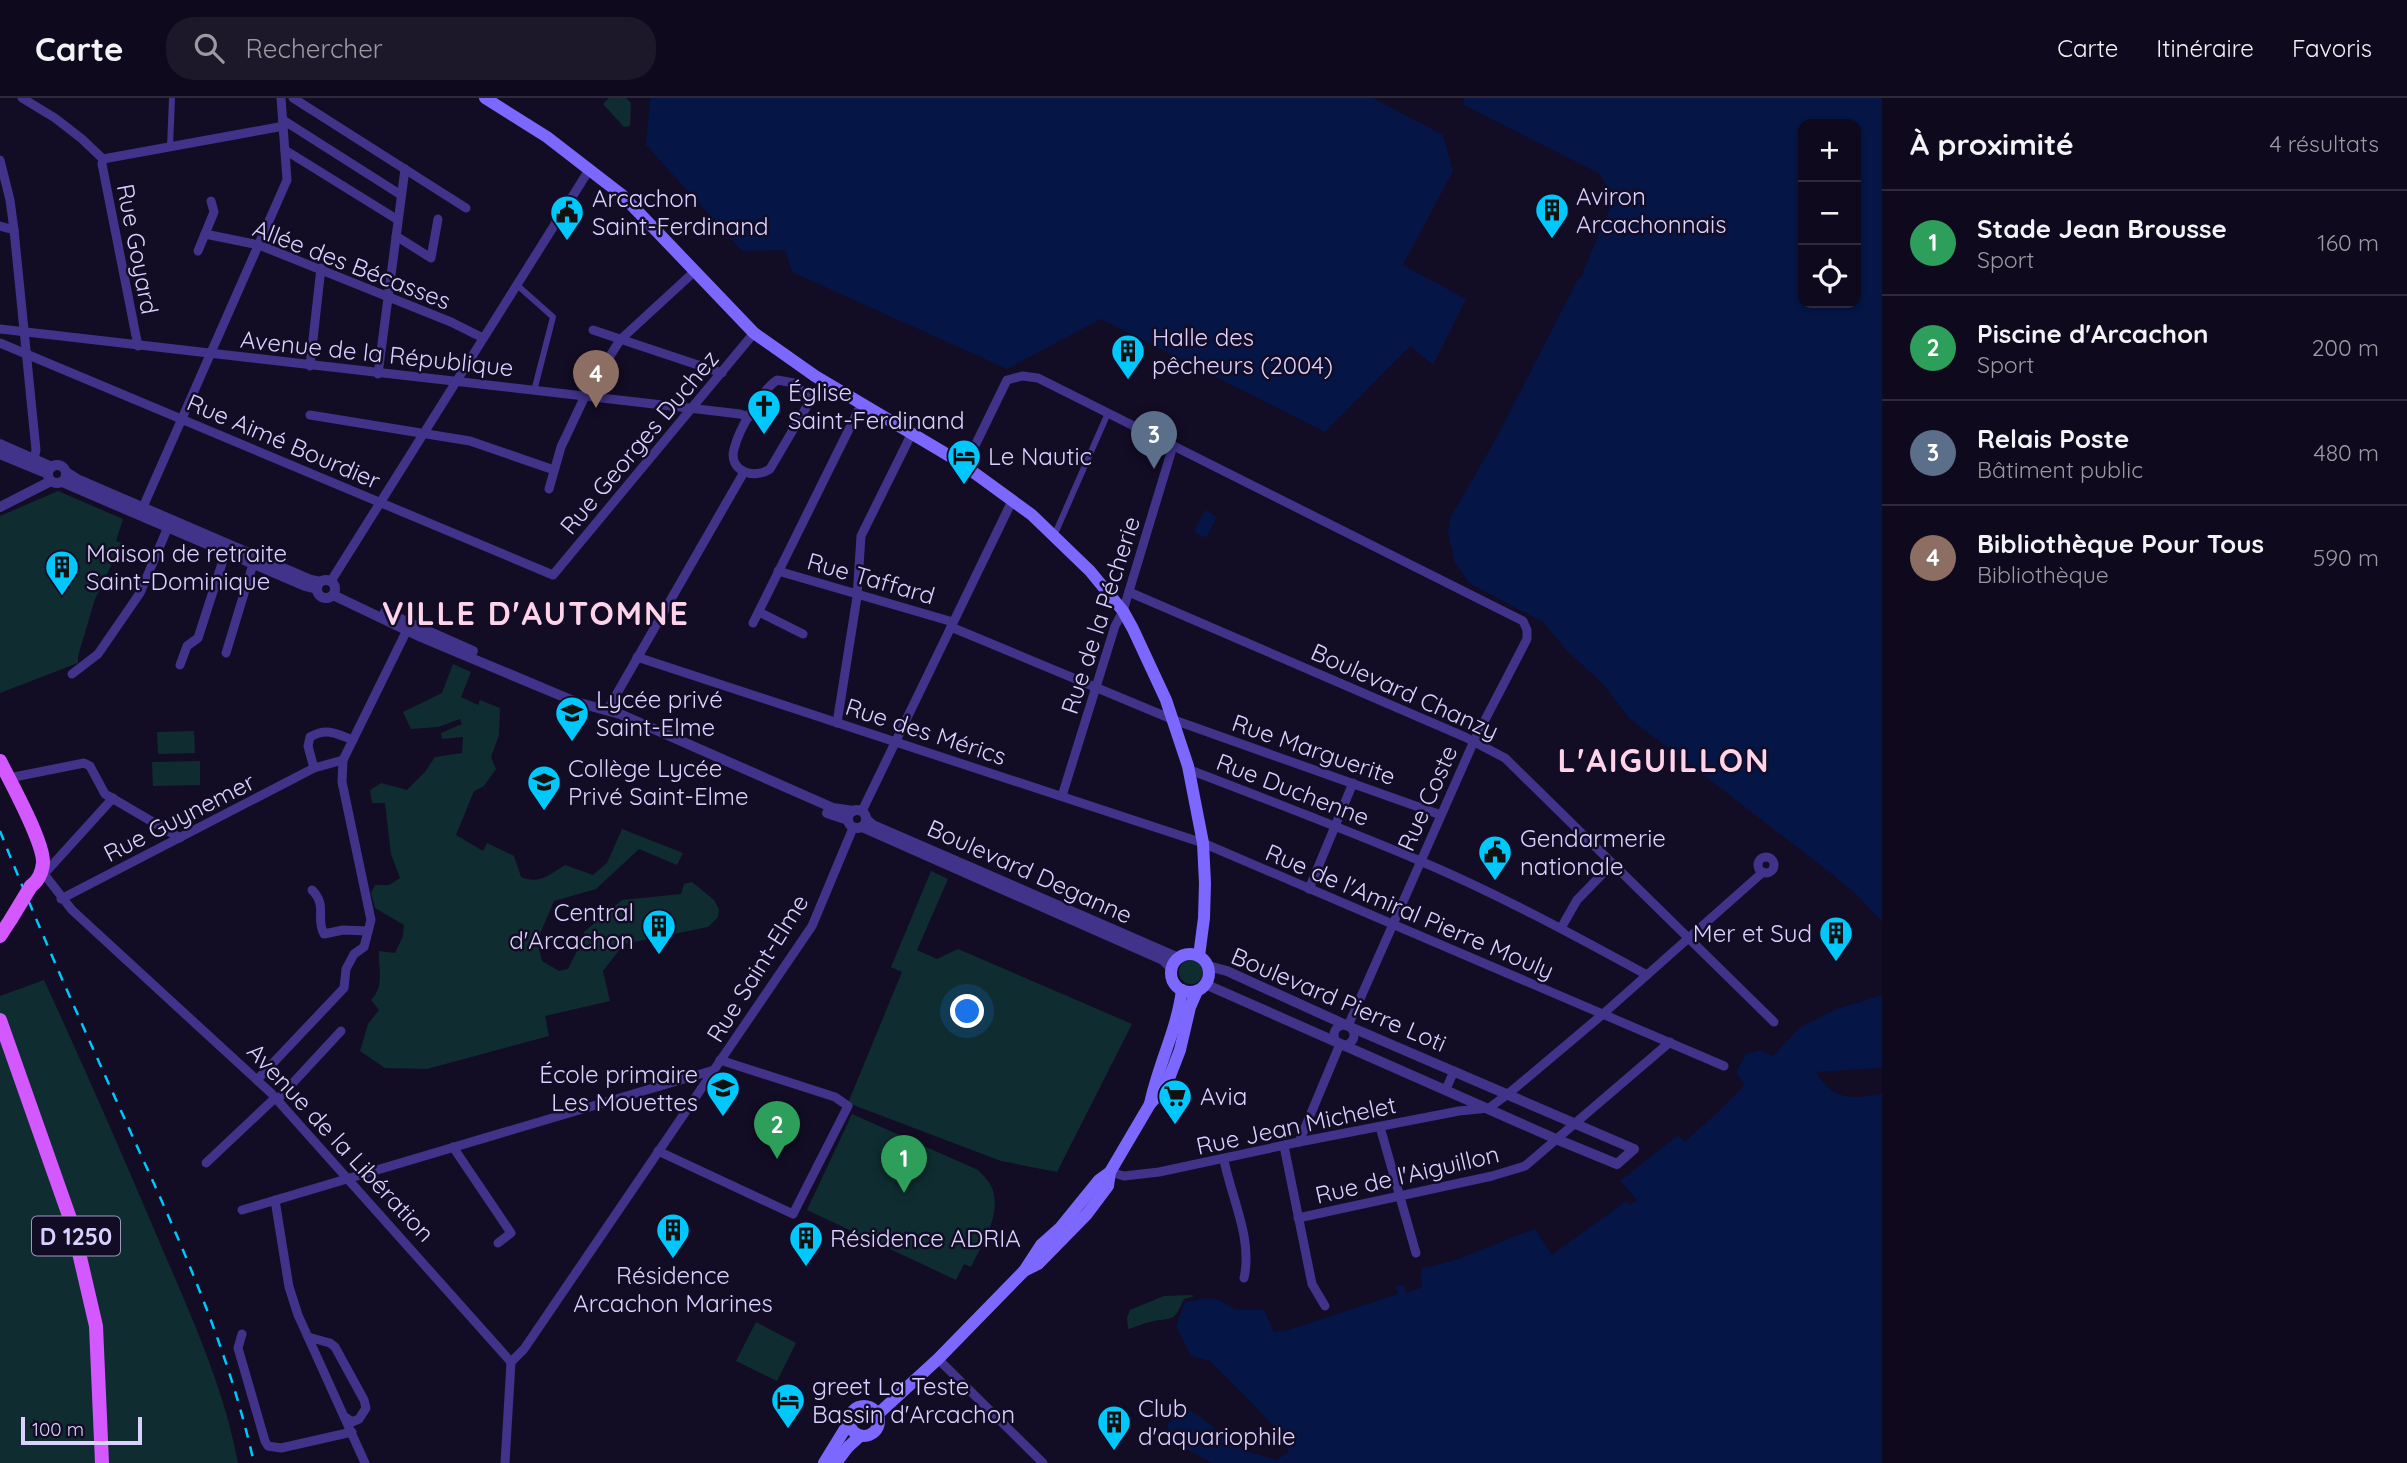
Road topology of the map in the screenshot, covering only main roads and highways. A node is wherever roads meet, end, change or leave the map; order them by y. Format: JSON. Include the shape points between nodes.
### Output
{"nodes":[{"id":1,"x":485,"y":98,"type":"edge"},
{"id":2,"x":0,"y":761,"type":"edge"},
{"id":3,"x":9,"y":779,"type":"junction"},
{"id":4,"x":30,"y":886,"type":"junction"},
{"id":5,"x":5,"y":923,"type":"edge"},
{"id":6,"x":0,"y":936,"type":"edge"},
{"id":7,"x":1199,"y":956,"type":"junction"},
{"id":8,"x":1201,"y":988,"type":"junction"},
{"id":9,"x":1182,"y":990,"type":"junction"},
{"id":10,"x":0,"y":1020,"type":"edge"},
{"id":11,"x":1150,"y":1104,"type":"junction"},
{"id":12,"x":877,"y":1414,"type":"junction"},
{"id":13,"x":848,"y":1424,"type":"junction"},
{"id":14,"x":860,"y":1436,"type":"junction"},
{"id":15,"x":102,"y":1463,"type":"edge"},
{"id":16,"x":824,"y":1463,"type":"edge"},
{"id":17,"x":836,"y":1463,"type":"edge"}],
"edges":[{"from":1,"to":7,"type":"main road","via":[[538,131],[622,195],[754,333],[802,368],[965,466],[1032,515],[1090,571],[1123,611],[1148,659],[1189,770],[1203,843],[1204,918]]},
{"from":2,"to":3,"type":"main road","name":"Avenue de la Libération"},
{"from":3,"to":4,"type":"main road","name":"Avenue de la Libération","via":[[10,798],[36,859]]},
{"from":3,"to":4,"type":"main road","name":"Avenue de la Libération","via":[[43,859],[42,874]]},
{"from":4,"to":5,"type":"main road","bridge":true},
{"from":5,"to":6,"type":"main road"},
{"from":7,"to":8,"type":"main road","via":[[1208,966],[1208,979]]},
{"from":7,"to":9,"type":"main road","via":[[1188,954],[1175,963],[1172,979]]},
{"from":8,"to":9,"type":"main road"},
{"from":8,"to":11,"type":"main road","via":[[1190,1007],[1166,1086]]},
{"from":9,"to":11,"type":"main road"},
{"from":10,"to":15,"type":"main road","number":"D 1250","via":[[73,1227],[96,1326]]},
{"from":11,"to":12,"type":"main road","via":[[1110,1172],[1041,1245],[1024,1271]]},
{"from":12,"to":13,"type":"main road","via":[[871,1408],[857,1407]]},
{"from":12,"to":14,"type":"main road","via":[[877,1429],[870,1436]]},
{"from":13,"to":14,"type":"main road"},
{"from":13,"to":16,"type":"main road"},
{"from":14,"to":17,"type":"main road"}]}
